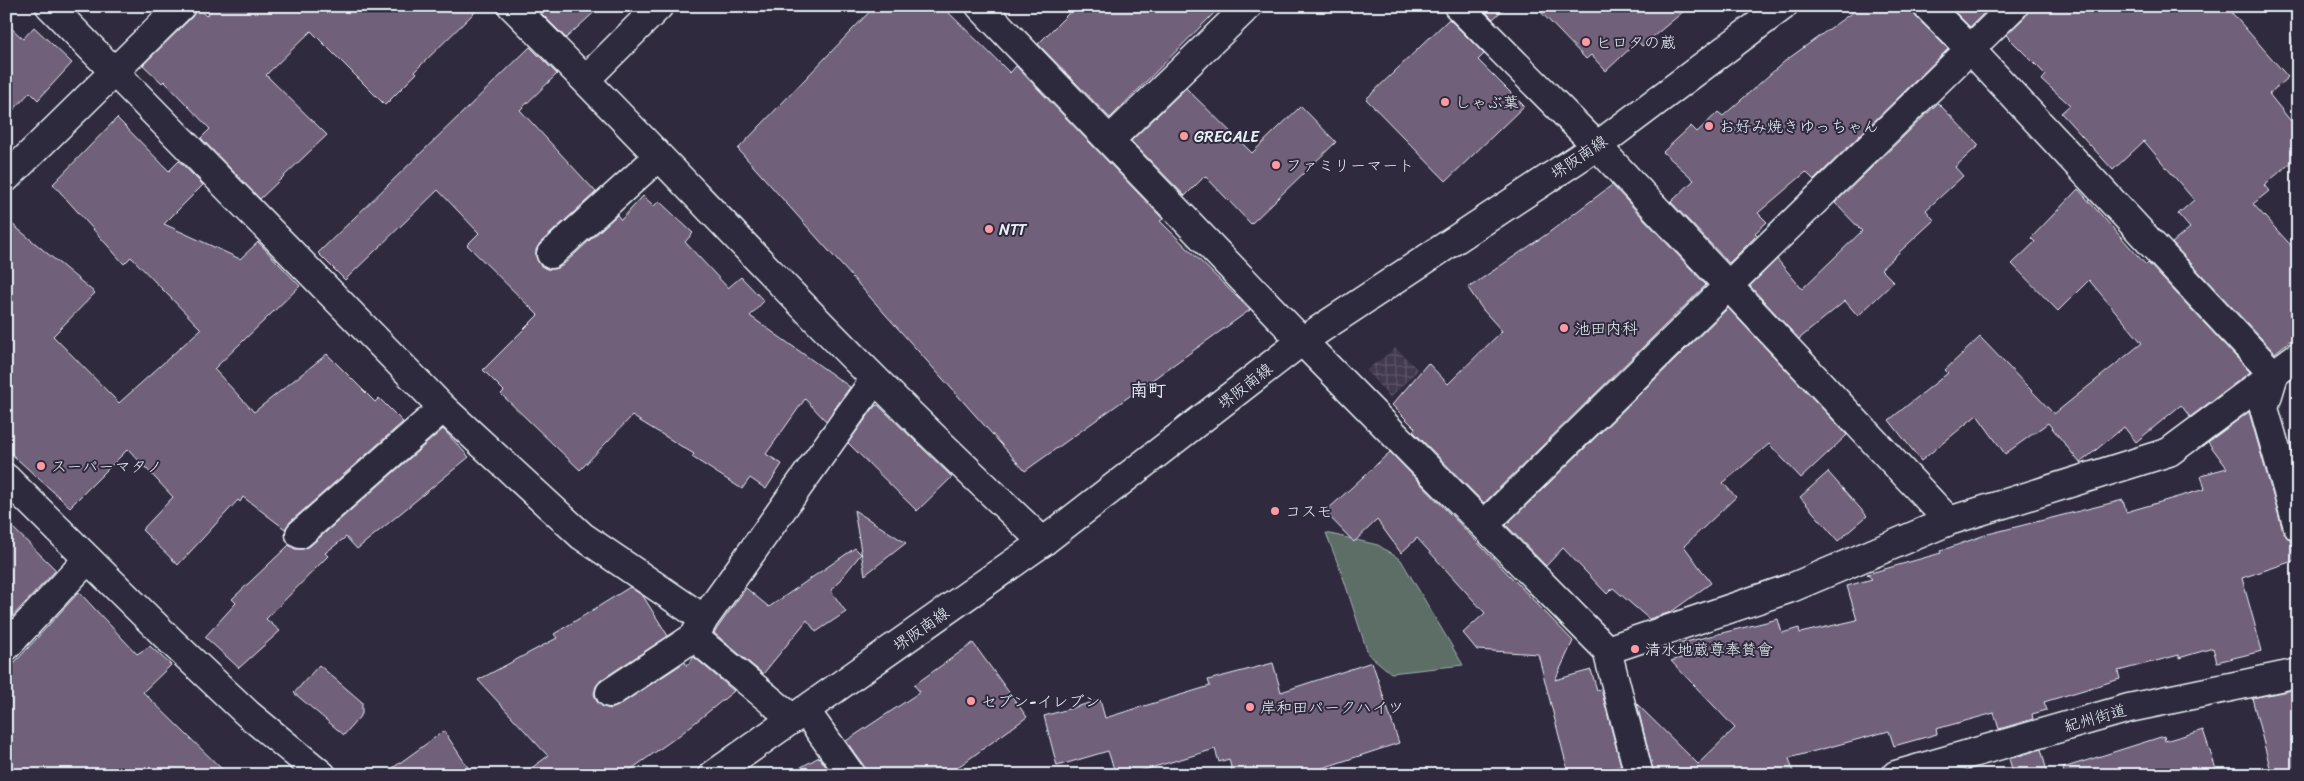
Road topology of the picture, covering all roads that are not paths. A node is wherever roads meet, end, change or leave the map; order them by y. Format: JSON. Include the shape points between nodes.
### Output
{"nodes":[{"id":1,"x":50,"y":6,"type":"edge"},
{"id":2,"x":181,"y":6,"type":"edge"},
{"id":3,"x":512,"y":6,"type":"edge"},
{"id":4,"x":659,"y":6,"type":"edge"},
{"id":5,"x":980,"y":6,"type":"edge"},
{"id":6,"x":1248,"y":6,"type":"edge"},
{"id":7,"x":1458,"y":6,"type":"edge"},
{"id":8,"x":1783,"y":6,"type":"edge"},
{"id":9,"x":1927,"y":6,"type":"edge"},
{"id":10,"x":2014,"y":6,"type":"edge"},
{"id":11,"x":1970,"y":49,"type":"junction"},
{"id":12,"x":113,"y":71,"type":"junction"},
{"id":13,"x":586,"y":79,"type":"junction"},
{"id":14,"x":1110,"y":140,"type":"junction"},
{"id":15,"x":1597,"y":146,"type":"junction"},
{"id":16,"x":658,"y":157,"type":"junction"},
{"id":17,"x":6,"y":178,"type":"edge"},
{"id":18,"x":551,"y":254,"type":"dead end"},
{"id":19,"x":1728,"y":287,"type":"junction"},
{"id":20,"x":1302,"y":341,"type":"junction"},
{"id":21,"x":2298,"y":356,"type":"edge"},
{"id":22,"x":2274,"y":376,"type":"junction"},
{"id":23,"x":875,"y":379,"type":"junction"},
{"id":24,"x":442,"y":408,"type":"junction"},
{"id":25,"x":6,"y":478,"type":"edge"},
{"id":26,"x":1949,"y":521,"type":"junction"},
{"id":27,"x":1484,"y":525,"type":"junction"},
{"id":28,"x":2298,"y":527,"type":"edge"},
{"id":29,"x":300,"y":534,"type":"dead end"},
{"id":30,"x":1043,"y":542,"type":"junction"},
{"id":31,"x":88,"y":559,"type":"junction"},
{"id":32,"x":699,"y":628,"type":"junction"},
{"id":33,"x":6,"y":647,"type":"edge"},
{"id":34,"x":1607,"y":650,"type":"junction"},
{"id":35,"x":2298,"y":673,"type":"edge"},
{"id":36,"x":610,"y":693,"type":"dead end"},
{"id":37,"x":799,"y":715,"type":"junction"},
{"id":38,"x":322,"y":775,"type":"edge"},
{"id":39,"x":713,"y":775,"type":"edge"},
{"id":40,"x":850,"y":775,"type":"edge"},
{"id":41,"x":1639,"y":775,"type":"edge"},
{"id":42,"x":1896,"y":775,"type":"edge"}],
"edges":[{"from":1,"to":12,"type":"street"},
{"from":2,"to":12,"type":"street"},
{"from":3,"to":13,"type":"street"},
{"from":4,"to":13,"type":"street"},
{"from":5,"to":14,"type":"street"},
{"from":6,"to":14,"type":"street"},
{"from":7,"to":15,"type":"street"},
{"from":8,"to":15,"type":"street","name":"堺阪南線"},
{"from":9,"to":11,"type":"street"},
{"from":10,"to":11,"type":"street"},
{"from":11,"to":19,"type":"street"},
{"from":11,"to":22,"type":"street"},
{"from":12,"to":17,"type":"street"},
{"from":12,"to":24,"type":"street"},
{"from":13,"to":16,"type":"street"},
{"from":14,"to":20,"type":"street"},
{"from":15,"to":19,"type":"street"},
{"from":15,"to":20,"type":"street","name":"堺阪南線"},
{"from":16,"to":18,"type":"street"},
{"from":16,"to":23,"type":"street"},
{"from":19,"to":26,"type":"street"},
{"from":19,"to":27,"type":"street"},
{"from":20,"to":27,"type":"street"},
{"from":20,"to":30,"type":"street","name":"堺阪南線"},
{"from":21,"to":22,"type":"street"},
{"from":22,"to":26,"type":"street","via":[[2169,452]]},
{"from":22,"to":28,"type":"street","via":[[2264,408]]},
{"from":23,"to":30,"type":"street"},
{"from":23,"to":32,"type":"street"},
{"from":24,"to":29,"type":"street"},
{"from":24,"to":32,"type":"street","via":[[582,536]]},
{"from":25,"to":31,"type":"street"},
{"from":26,"to":34,"type":"street","via":[[1791,588]]},
{"from":27,"to":34,"type":"street"},
{"from":30,"to":37,"type":"street","name":"堺阪南線"},
{"from":31,"to":33,"type":"street"},
{"from":31,"to":38,"type":"street","via":[[248,714]]},
{"from":32,"to":36,"type":"street"},
{"from":32,"to":37,"type":"street"},
{"from":34,"to":41,"type":"street"},
{"from":35,"to":42,"type":"street","name":"紀州街道","via":[[2129,708]]},
{"from":37,"to":39,"type":"street","name":"堺阪南線"},
{"from":37,"to":40,"type":"street"}]}
